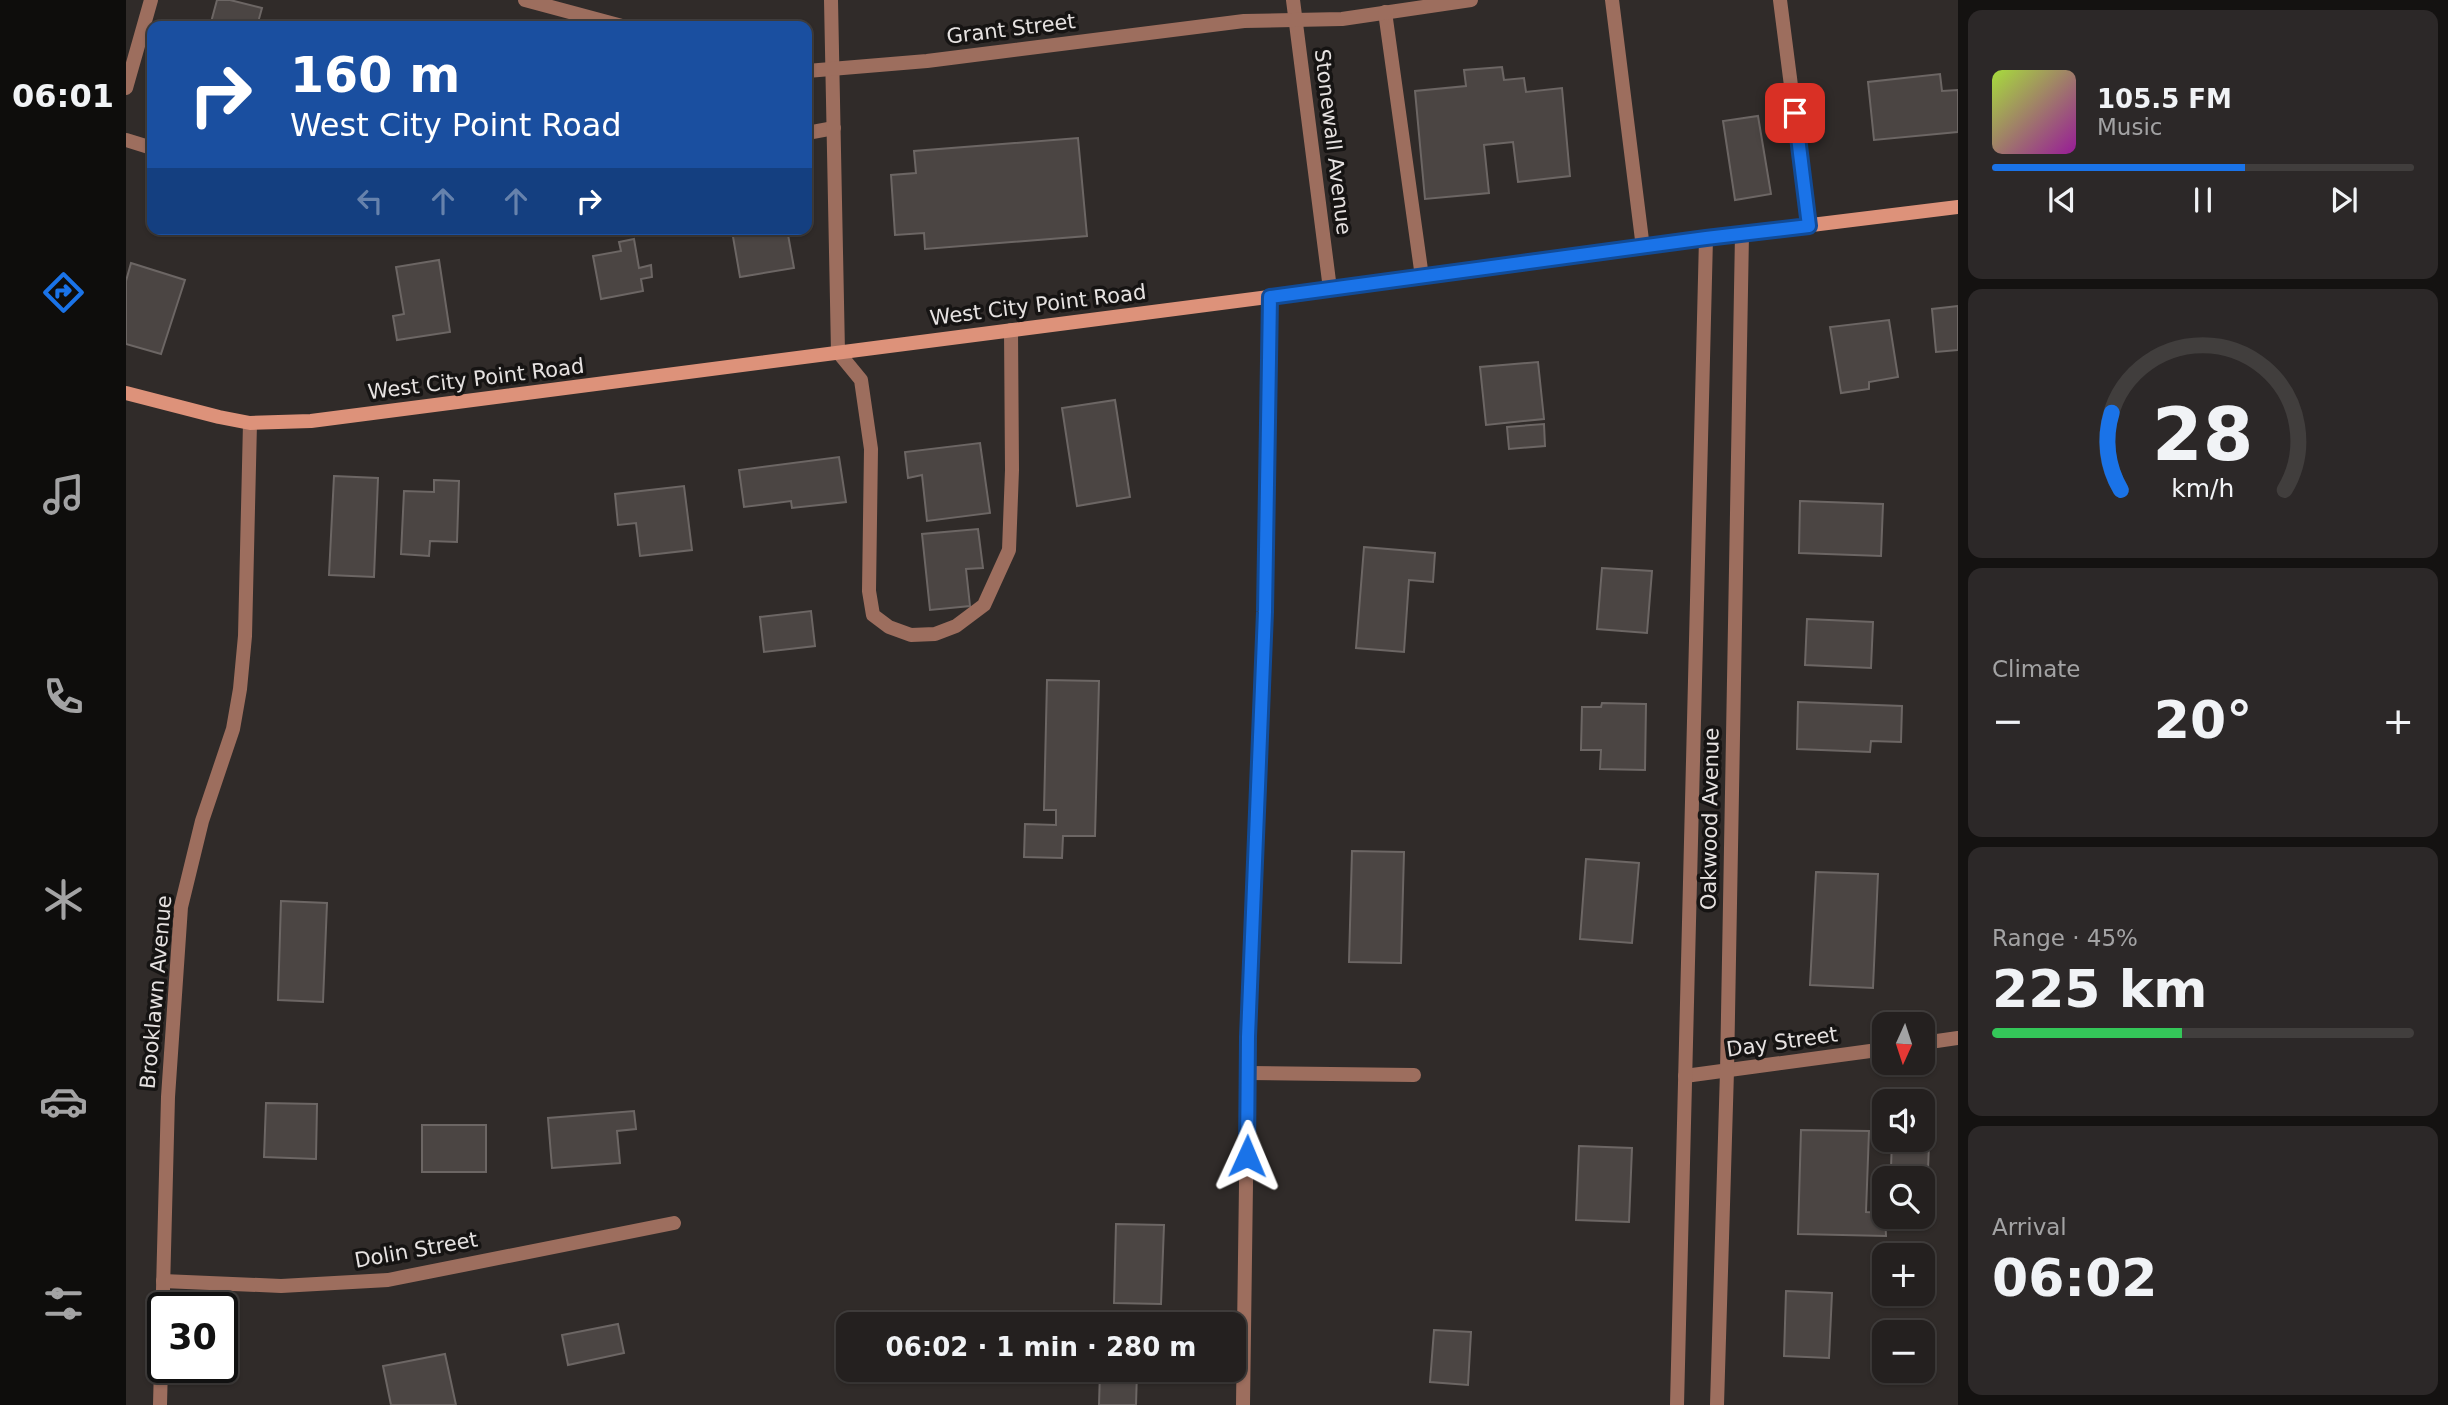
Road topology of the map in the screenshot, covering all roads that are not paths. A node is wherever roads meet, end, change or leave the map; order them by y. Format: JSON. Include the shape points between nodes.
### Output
{"nodes":[{"id":1,"x":151,"y":0,"type":"edge"},
{"id":2,"x":526,"y":0,"type":"edge"},
{"id":3,"x":831,"y":0,"type":"edge"},
{"id":4,"x":1293,"y":0,"type":"edge"},
{"id":5,"x":1471,"y":0,"type":"edge"},
{"id":6,"x":1612,"y":0,"type":"edge"},
{"id":7,"x":1780,"y":0,"type":"edge"},
{"id":8,"x":1385,"y":12,"type":"junction"},
{"id":9,"x":1296,"y":20,"type":"junction"},
{"id":10,"x":604,"y":21,"type":"edge"},
{"id":11,"x":833,"y":70,"type":"junction"},
{"id":12,"x":812,"y":71,"type":"edge"},
{"id":13,"x":126,"y":88,"type":"edge"},
{"id":14,"x":834,"y":128,"type":"junction"},
{"id":15,"x":812,"y":132,"type":"edge"},
{"id":16,"x":126,"y":140,"type":"edge"},
{"id":17,"x":147,"y":146,"type":"edge"},
{"id":18,"x":1958,"y":207,"type":"edge"},
{"id":19,"x":1809,"y":226,"type":"junction"},
{"id":20,"x":1742,"y":234,"type":"junction"},
{"id":21,"x":1706,"y":238,"type":"junction"},
{"id":22,"x":1643,"y":248,"type":"junction"},
{"id":23,"x":1422,"y":277,"type":"junction"},
{"id":24,"x":1330,"y":289,"type":"junction"},
{"id":25,"x":1270,"y":297,"type":"junction"},
{"id":26,"x":1011,"y":330,"type":"junction"},
{"id":27,"x":838,"y":352,"type":"junction"},
{"id":28,"x":126,"y":393,"type":"edge"},
{"id":29,"x":250,"y":423,"type":"junction"},
{"id":30,"x":1958,"y":1038,"type":"edge"},
{"id":31,"x":1936,"y":1041,"type":"edge"},
{"id":32,"x":1872,"y":1051,"type":"edge"},
{"id":33,"x":1727,"y":1071,"type":"junction"},
{"id":34,"x":1248,"y":1073,"type":"junction"},
{"id":35,"x":1414,"y":1075,"type":"dead end"},
{"id":36,"x":1685,"y":1076,"type":"junction"},
{"id":37,"x":674,"y":1223,"type":"dead end"},
{"id":38,"x":163,"y":1281,"type":"junction"},
{"id":39,"x":160,"y":1405,"type":"edge"},
{"id":40,"x":1243,"y":1405,"type":"edge"},
{"id":41,"x":1676,"y":1405,"type":"edge"},
{"id":42,"x":1717,"y":1405,"type":"edge"}],
"edges":[{"from":1,"to":13,"type":"street"},
{"from":2,"to":10,"type":"street"},
{"from":3,"to":11,"type":"street"},
{"from":4,"to":9,"type":"street","name":"Stonewall Avenue"},
{"from":5,"to":8,"type":"street","name":"Grant Street"},
{"from":6,"to":22,"type":"street"},
{"from":7,"to":19,"type":"street"},
{"from":8,"to":9,"type":"street","name":"Grant Street"},
{"from":8,"to":23,"type":"street"},
{"from":9,"to":11,"type":"street","name":"Grant Street","via":[[1230,23]]},
{"from":9,"to":24,"type":"street","name":"Stonewall Avenue"},
{"from":11,"to":12,"type":"street","name":"Grant Street"},
{"from":11,"to":14,"type":"street"},
{"from":14,"to":15,"type":"street"},
{"from":14,"to":27,"type":"street"},
{"from":16,"to":17,"type":"street"},
{"from":18,"to":19,"type":"street","name":"West City Point Road"},
{"from":19,"to":20,"type":"street","name":"West City Point Road"},
{"from":20,"to":21,"type":"street","name":"West City Point Road"},
{"from":20,"to":33,"type":"street","name":"Oakwood Avenue"},
{"from":21,"to":22,"type":"street","name":"West City Point Road"},
{"from":21,"to":36,"type":"street","name":"Oakwood Avenue"},
{"from":22,"to":23,"type":"street","name":"West City Point Road"},
{"from":23,"to":24,"type":"street","name":"West City Point Road"},
{"from":24,"to":25,"type":"street","name":"West City Point Road"},
{"from":25,"to":26,"type":"street","name":"West City Point Road"},
{"from":25,"to":34,"type":"street","via":[[1265,612]]},
{"from":26,"to":27,"type":"street","name":"West City Point Road"},
{"from":26,"to":27,"type":"street","via":[[1009,550],[984,605],[956,626],[935,634],[911,635],[873,615],[869,591],[871,449],[861,380]]},
{"from":27,"to":29,"type":"street","name":"West City Point Road","via":[[311,421]]},
{"from":28,"to":29,"type":"street","name":"West City Point Road"},
{"from":29,"to":38,"type":"street","name":"Brooklawn Avenue","via":[[240,689],[233,729],[202,821],[181,907]]},
{"from":30,"to":31,"type":"street"},
{"from":32,"to":33,"type":"street","name":"Day Street"},
{"from":33,"to":36,"type":"street","name":"Day Street"},
{"from":33,"to":42,"type":"street","name":"Oakwood Avenue"},
{"from":34,"to":35,"type":"street"},
{"from":34,"to":40,"type":"street"},
{"from":36,"to":41,"type":"street","name":"Oakwood Avenue"},
{"from":37,"to":38,"type":"street","name":"Dolin Street","via":[[388,1280],[281,1286]]},
{"from":38,"to":39,"type":"street","name":"Brooklawn Avenue"}]}
